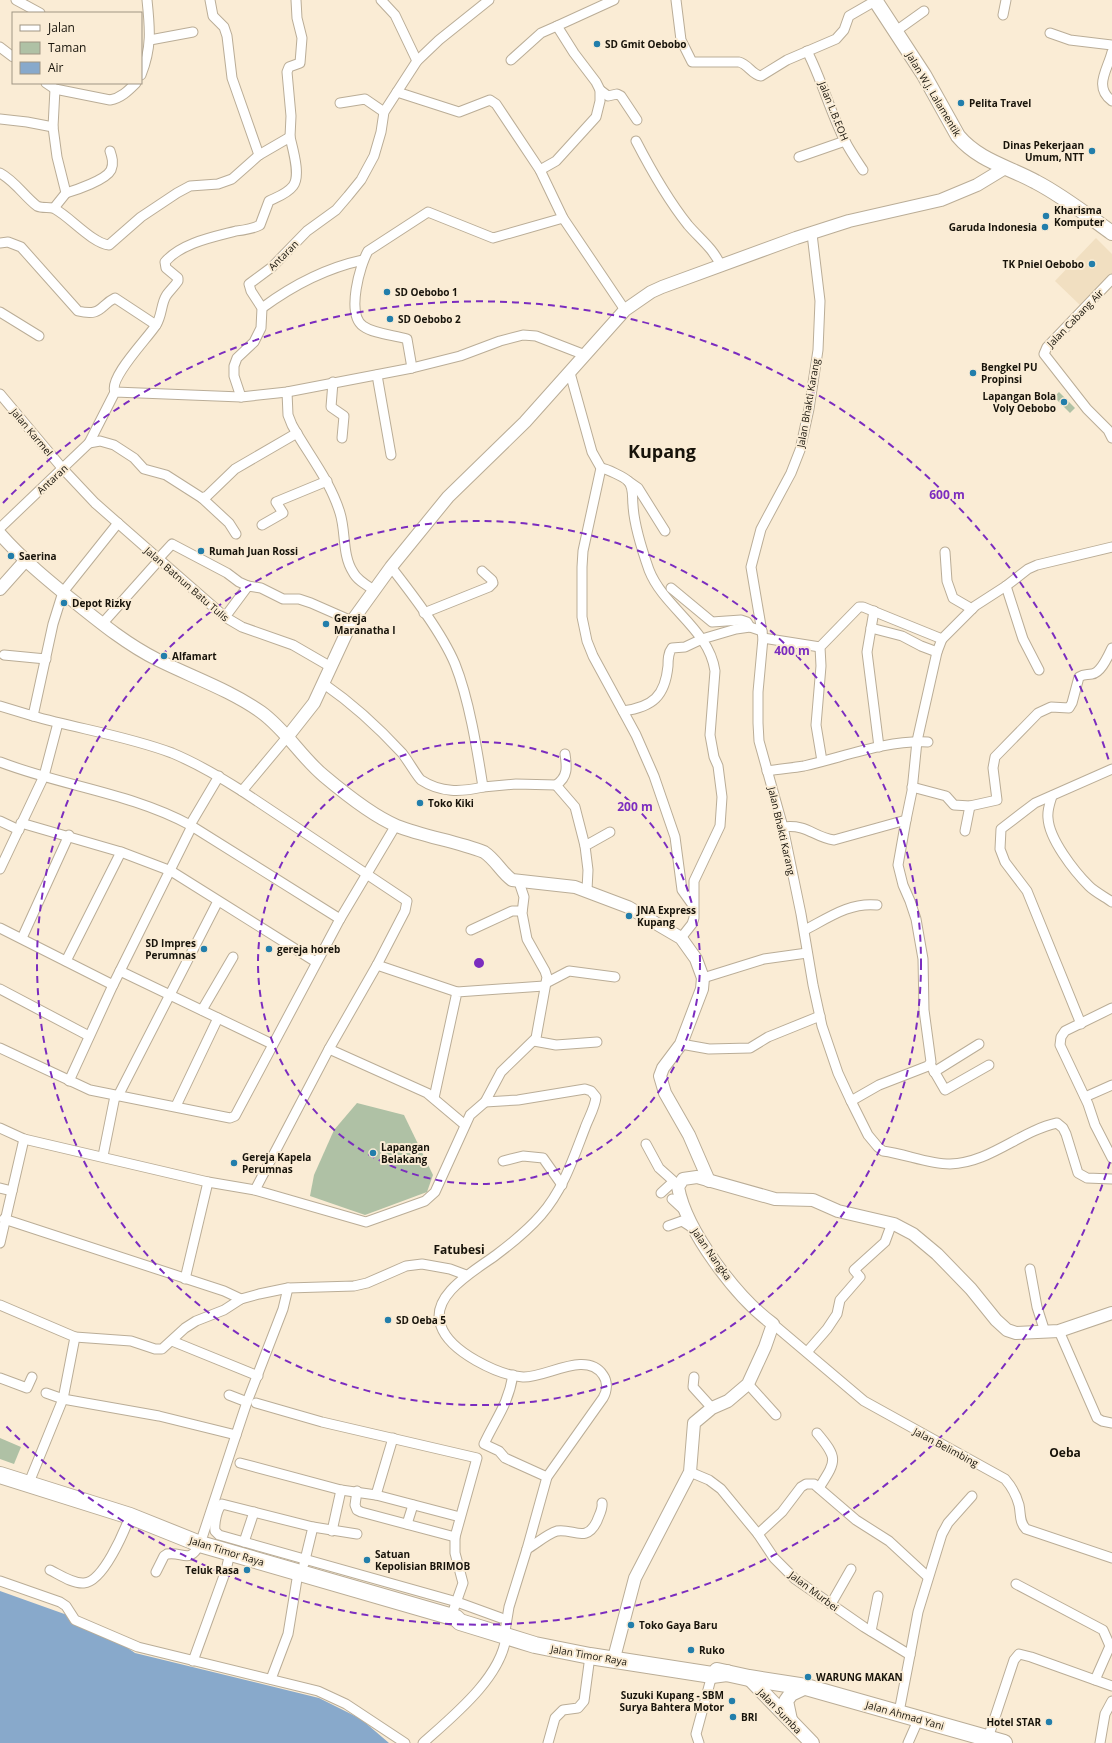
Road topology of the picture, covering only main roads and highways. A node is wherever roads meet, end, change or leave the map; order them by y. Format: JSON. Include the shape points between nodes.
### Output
{"nodes":[{"id":1,"x":875,"y":0,"type":"edge"},
{"id":2,"x":1112,"y":233,"type":"edge"},
{"id":3,"x":0,"y":1475,"type":"edge"},
{"id":4,"x":504,"y":1629,"type":"junction"},
{"id":5,"x":719,"y":1674,"type":"junction"},
{"id":6,"x":749,"y":1678,"type":"junction"},
{"id":7,"x":806,"y":1687,"type":"junction"},
{"id":8,"x":791,"y":1722,"type":"junction"},
{"id":9,"x":812,"y":1743,"type":"edge"},
{"id":10,"x":1004,"y":1743,"type":"edge"}],
"edges":[{"from":1,"to":2,"type":"main road","name":"Jalan W.J. Lalamentik","via":[[924,75],[958,136],[972,151],[1049,189]]},
{"from":3,"to":4,"type":"highway","name":"Jalan Timor Raya","via":[[130,1516],[200,1544],[301,1569],[454,1618],[462,1617]]},
{"from":4,"to":5,"type":"highway","name":"Jalan Timor Raya","via":[[590,1656]]},
{"from":4,"to":5,"type":"highway","name":"Jalan Timor Raya","via":[[616,1654],[712,1669]]},
{"from":5,"to":6,"type":"highway","name":"Jalan Timor Raya"},
{"from":6,"to":7,"type":"highway","name":"Jalan Timor Raya"},
{"from":6,"to":8,"type":"main road","name":"Jalan Sumba"},
{"from":7,"to":8,"type":"main road","via":[[791,1694],[786,1701]]},
{"from":7,"to":10,"type":"highway","name":"Jalan Ahmad Yani"},
{"from":8,"to":9,"type":"main road","name":"Jalan Sumba"}]}
